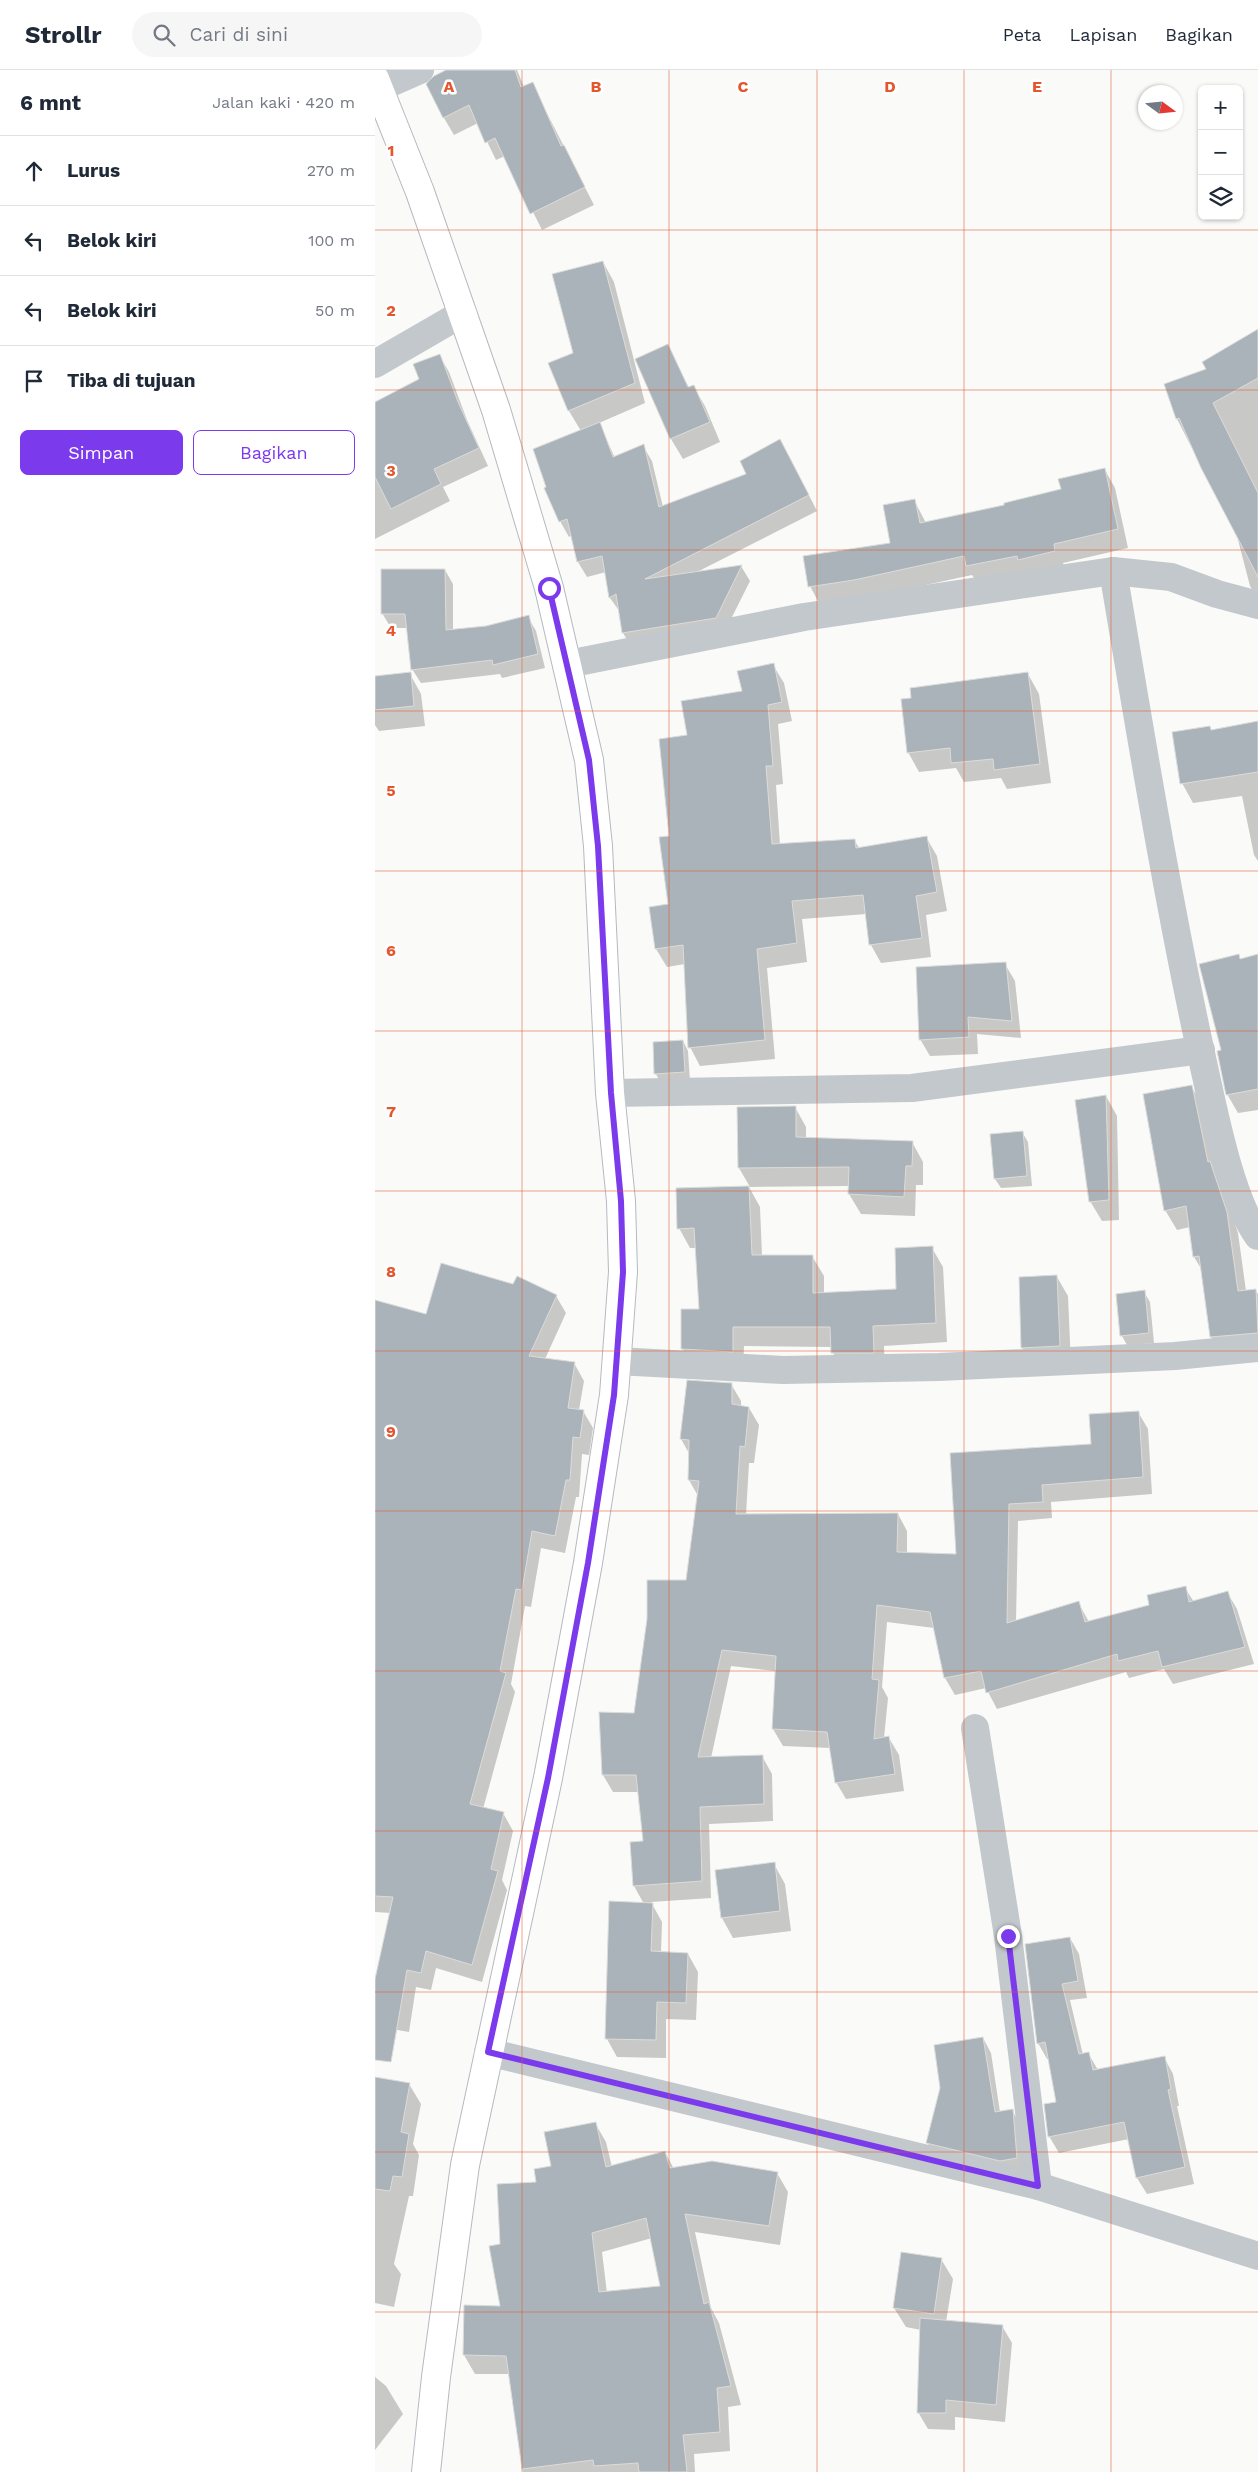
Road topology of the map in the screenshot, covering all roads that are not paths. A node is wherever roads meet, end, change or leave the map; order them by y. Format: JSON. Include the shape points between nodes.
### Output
{"nodes":[{"id":1,"x":420,"y":70,"type":"edge"},
{"id":2,"x":377,"y":83,"type":"edge"},
{"id":3,"x":463,"y":313,"type":"junction"},
{"id":4,"x":375,"y":364,"type":"edge"},
{"id":5,"x":1113,"y":571,"type":"junction"},
{"id":6,"x":1258,"y":605,"type":"edge"},
{"id":7,"x":569,"y":664,"type":"junction"},
{"id":8,"x":1201,"y":1050,"type":"junction"},
{"id":9,"x":611,"y":1093,"type":"junction"},
{"id":10,"x":1258,"y":1236,"type":"edge"},
{"id":11,"x":1258,"y":1348,"type":"edge"},
{"id":12,"x":617,"y":1362,"type":"junction"},
{"id":13,"x":975,"y":1728,"type":"dead end"},
{"id":14,"x":488,"y":2052,"type":"junction"},
{"id":15,"x":1038,"y":2186,"type":"junction"},
{"id":16,"x":1258,"y":2256,"type":"edge"},
{"id":17,"x":426,"y":2472,"type":"edge"}],
"edges":[{"from":1,"to":2,"type":"street"},
{"from":2,"to":3,"type":"street"},
{"from":3,"to":4,"type":"street"},
{"from":3,"to":7,"type":"street","via":[[523,498]]},
{"from":5,"to":6,"type":"street","via":[[1171,577]]},
{"from":5,"to":7,"type":"street","via":[[803,617]]},
{"from":5,"to":8,"type":"street","via":[[1181,961]]},
{"from":7,"to":9,"type":"street","via":[[589,760],[598,846]]},
{"from":8,"to":9,"type":"street","via":[[912,1088]]},
{"from":8,"to":10,"type":"street","via":[[1215,1116],[1240,1202]]},
{"from":9,"to":12,"type":"street","via":[[621,1201],[623,1272]]},
{"from":11,"to":12,"type":"street","via":[[1175,1356],[939,1367],[783,1370]]},
{"from":12,"to":14,"type":"street","via":[[587,1573],[548,1778]]},
{"from":13,"to":15,"type":"street","via":[[1008,1936]]},
{"from":14,"to":15,"type":"street"},
{"from":14,"to":17,"type":"street","via":[[465,2165]]},
{"from":15,"to":16,"type":"street"}]}
